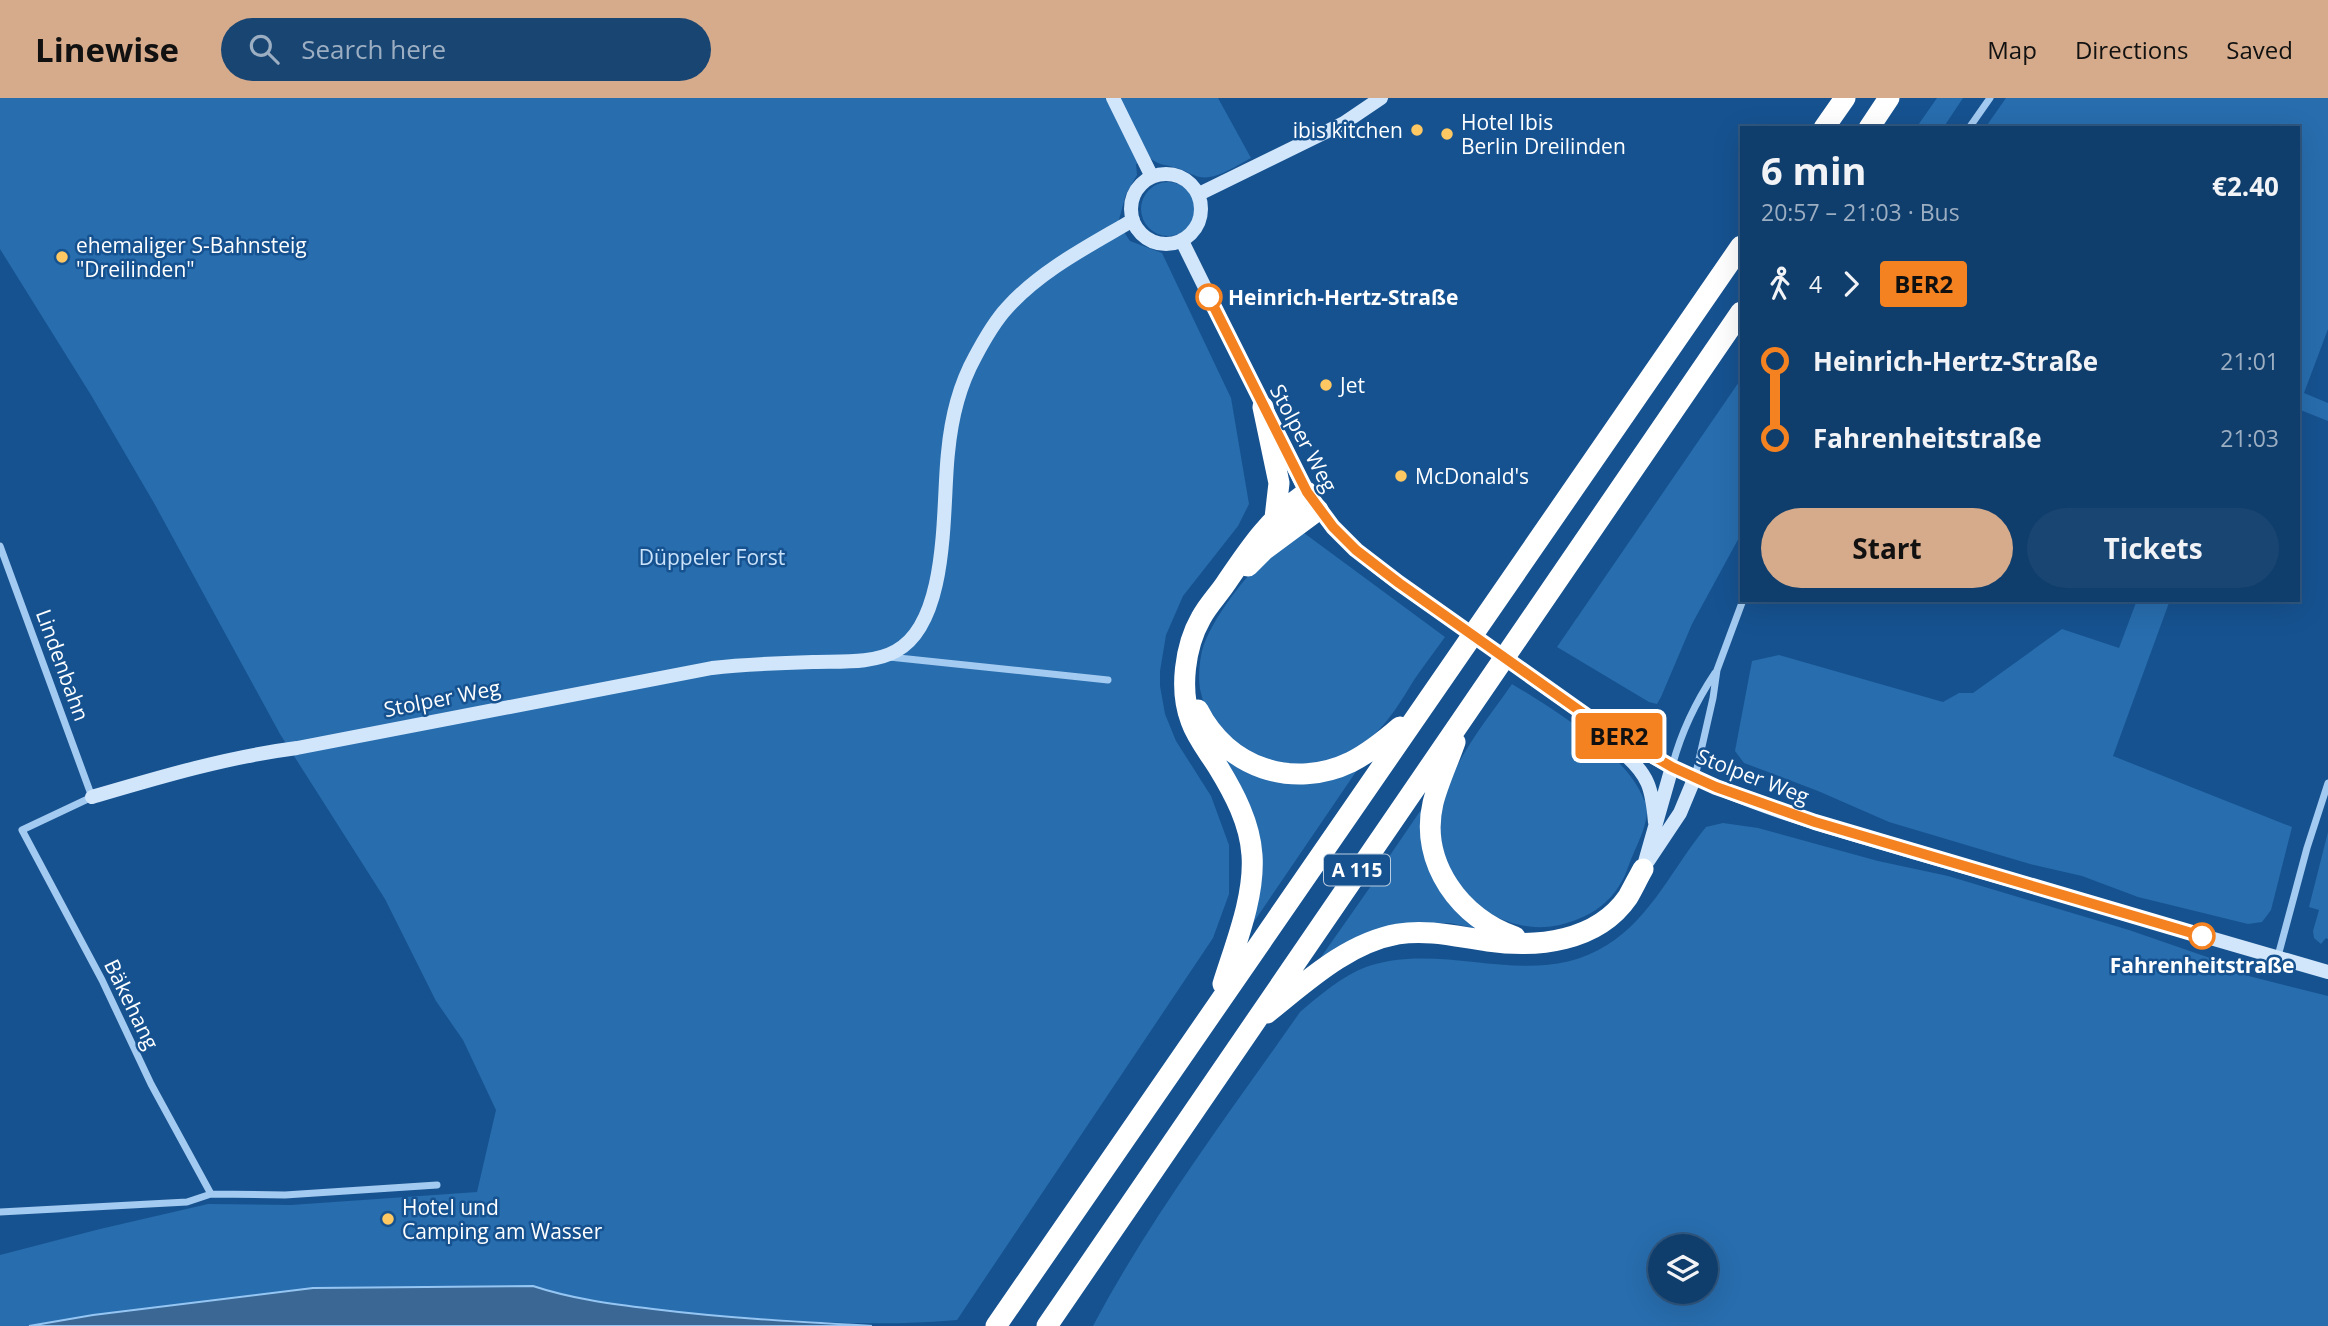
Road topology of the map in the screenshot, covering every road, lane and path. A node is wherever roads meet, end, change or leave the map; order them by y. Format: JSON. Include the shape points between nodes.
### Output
{"nodes":[{"id":1,"x":1113,"y":98,"type":"edge"},
{"id":2,"x":1381,"y":98,"type":"edge"},
{"id":3,"x":1845,"y":98,"type":"edge"},
{"id":4,"x":1889,"y":98,"type":"edge"},
{"id":5,"x":1990,"y":98,"type":"edge"},
{"id":6,"x":1825,"y":126,"type":"edge"},
{"id":7,"x":1870,"y":126,"type":"edge"},
{"id":8,"x":1970,"y":126,"type":"edge"},
{"id":9,"x":1152,"y":177,"type":"junction"},
{"id":10,"x":1199,"y":194,"type":"junction"},
{"id":11,"x":1133,"y":220,"type":"junction"},
{"id":12,"x":1182,"y":241,"type":"junction"},
{"id":13,"x":1740,"y":247,"type":"edge"},
{"id":14,"x":1740,"y":313,"type":"edge"},
{"id":15,"x":1263,"y":407,"type":"junction"},
{"id":16,"x":1312,"y":501,"type":"junction"},
{"id":17,"x":1275,"y":518,"type":"junction"},
{"id":18,"x":0,"y":546,"type":"edge"},
{"id":19,"x":1225,"y":585,"type":"junction"},
{"id":20,"x":1742,"y":602,"type":"edge"},
{"id":21,"x":881,"y":656,"type":"junction"},
{"id":22,"x":1717,"y":670,"type":"junction"},
{"id":23,"x":1108,"y":680,"type":"dead end"},
{"id":24,"x":1185,"y":684,"type":"junction"},
{"id":25,"x":1429,"y":700,"type":"junction"},
{"id":26,"x":1465,"y":713,"type":"junction"},
{"id":27,"x":1597,"y":723,"type":"junction"},
{"id":28,"x":1672,"y":767,"type":"junction"},
{"id":29,"x":1695,"y":777,"type":"junction"},
{"id":30,"x":2328,"y":783,"type":"edge"},
{"id":31,"x":92,"y":797,"type":"junction"},
{"id":32,"x":1655,"y":822,"type":"junction"},
{"id":33,"x":22,"y":830,"type":"joint"},
{"id":34,"x":1643,"y":869,"type":"junction"},
{"id":35,"x":1537,"y":944,"type":"junction"},
{"id":36,"x":2278,"y":957,"type":"junction"},
{"id":37,"x":2328,"y":972,"type":"edge"},
{"id":38,"x":1216,"y":1006,"type":"junction"},
{"id":39,"x":1250,"y":1028,"type":"junction"},
{"id":40,"x":437,"y":1185,"type":"dead end"},
{"id":41,"x":211,"y":1194,"type":"junction"},
{"id":42,"x":0,"y":1212,"type":"edge"},
{"id":43,"x":996,"y":1326,"type":"edge"},
{"id":44,"x":1047,"y":1326,"type":"edge"}],
"edges":[{"from":1,"to":9,"type":"street"},
{"from":2,"to":10,"type":"street","via":[[1344,122]]},
{"from":3,"to":6,"type":"highway"},
{"from":4,"to":7,"type":"highway"},
{"from":5,"to":8,"type":"street"},
{"from":9,"to":10,"type":"street","via":[[1184,178]]},
{"from":9,"to":11,"type":"street","via":[[1132,200]]},
{"from":10,"to":12,"type":"street","via":[[1200,221]]},
{"from":11,"to":12,"type":"street","via":[[1138,231],[1158,244]]},
{"from":11,"to":21,"type":"street","name":"Stolper Weg","via":[[1038,280],[1006,309],[974,359],[954,413],[933,598],[926,619],[911,639],[897,651]]},
{"from":12,"to":15,"type":"street","name":"Stolper Weg"},
{"from":13,"to":25,"type":"highway","number":"A 115"},
{"from":14,"to":26,"type":"highway","number":"A 115"},
{"from":15,"to":16,"type":"street","name":"Stolper Weg"},
{"from":15,"to":17,"type":"highway","via":[[1279,483]]},
{"from":16,"to":17,"type":"highway"},
{"from":16,"to":19,"type":"highway"},
{"from":16,"to":27,"type":"street","name":"Stolper Weg","via":[[1366,558]]},
{"from":17,"to":19,"type":"highway"},
{"from":18,"to":31,"type":"street","name":"Lindenbahn"},
{"from":19,"to":24,"type":"highway","via":[[1200,619]]},
{"from":20,"to":22,"type":"street"},
{"from":21,"to":23,"type":"street","name":"Stolper Weg"},
{"from":21,"to":31,"type":"street","name":"Stolper Weg","via":[[712,668],[253,754]]},
{"from":22,"to":28,"type":"street","via":[[1688,720]]},
{"from":22,"to":29,"type":"street"},
{"from":24,"to":25,"type":"highway","via":[[1217,739],[1262,770],[1286,775],[1318,774],[1350,762],[1376,747]]},
{"from":24,"to":38,"type":"highway","via":[[1191,722],[1239,802],[1252,855],[1243,920]]},
{"from":25,"to":38,"type":"highway","number":"A 115"},
{"from":26,"to":35,"type":"highway","via":[[1433,804],[1432,841],[1437,863],[1465,908],[1496,930]]},
{"from":26,"to":39,"type":"highway","number":"A 115"},
{"from":27,"to":28,"type":"street","name":"Stolper Weg"},
{"from":27,"to":32,"type":"street","via":[[1605,738],[1639,767],[1648,781]]},
{"from":28,"to":29,"type":"street","name":"Stolper Weg"},
{"from":28,"to":32,"type":"street"},
{"from":29,"to":34,"type":"street","via":[[1680,813]]},
{"from":29,"to":36,"type":"street","name":"Stolper Weg","via":[[1847,832]]},
{"from":30,"to":36,"type":"street"},
{"from":31,"to":33,"type":"street","name":"Stolper Weg"},
{"from":32,"to":34,"type":"street"},
{"from":33,"to":41,"type":"street","name":"Bäkehang"},
{"from":34,"to":35,"type":"highway","via":[[1627,898],[1610,915],[1565,939]]},
{"from":35,"to":39,"type":"highway","via":[[1446,933],[1398,934],[1354,949]]},
{"from":36,"to":37,"type":"street","name":"Stolper Weg"},
{"from":38,"to":43,"type":"highway","number":"A 115"},
{"from":39,"to":44,"type":"highway","number":"A 115"},
{"from":40,"to":41,"type":"street","via":[[285,1195]]},
{"from":41,"to":42,"type":"street","via":[[187,1202]]}]}
